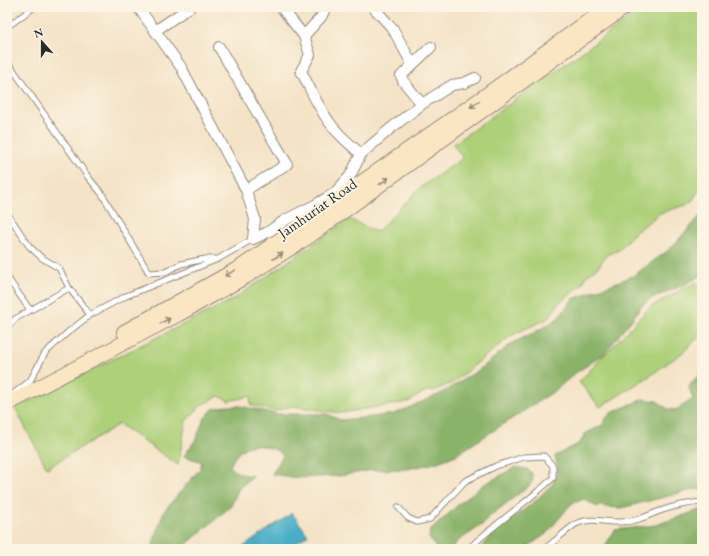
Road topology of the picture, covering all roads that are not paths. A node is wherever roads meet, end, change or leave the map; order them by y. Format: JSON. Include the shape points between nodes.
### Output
{"nodes":[{"id":1,"x":34,"y":7,"type":"edge"},
{"id":2,"x":138,"y":7,"type":"edge"},
{"id":3,"x":190,"y":7,"type":"edge"},
{"id":4,"x":281,"y":7,"type":"edge"},
{"id":5,"x":326,"y":7,"type":"edge"},
{"id":6,"x":373,"y":7,"type":"edge"},
{"id":7,"x":608,"y":7,"type":"edge"},
{"id":8,"x":625,"y":7,"type":"edge"},
{"id":9,"x":7,"y":27,"type":"edge"},
{"id":10,"x":155,"y":31,"type":"junction"},
{"id":11,"x":304,"y":36,"type":"junction"},
{"id":12,"x":219,"y":47,"type":"dead end"},
{"id":13,"x":431,"y":47,"type":"dead end"},
{"id":14,"x":7,"y":61,"type":"edge"},
{"id":15,"x":412,"y":64,"type":"junction"},
{"id":16,"x":475,"y":78,"type":"dead end"},
{"id":17,"x":422,"y":104,"type":"junction"},
{"id":18,"x":361,"y":154,"type":"junction"},
{"id":19,"x":246,"y":190,"type":"junction"},
{"id":20,"x":7,"y":213,"type":"edge"},
{"id":21,"x":287,"y":219,"type":"junction"},
{"id":22,"x":301,"y":226,"type":"junction"},
{"id":23,"x":253,"y":239,"type":"junction"},
{"id":24,"x":218,"y":259,"type":"junction"},
{"id":25,"x":7,"y":277,"type":"edge"},
{"id":26,"x":68,"y":288,"type":"junction"},
{"id":27,"x":30,"y":310,"type":"junction"},
{"id":28,"x":90,"y":315,"type":"junction"},
{"id":29,"x":7,"y":327,"type":"edge"},
{"id":30,"x":7,"y":399,"type":"edge"},
{"id":31,"x":7,"y":404,"type":"edge"},
{"id":32,"x":702,"y":502,"type":"edge"},
{"id":33,"x":398,"y":507,"type":"dead end"},
{"id":34,"x":468,"y":549,"type":"edge"},
{"id":35,"x":544,"y":549,"type":"edge"}],
"edges":[{"from":1,"to":9,"type":"lane"},
{"from":2,"to":10,"type":"street"},
{"from":3,"to":10,"type":"street"},
{"from":4,"to":11,"type":"street"},
{"from":5,"to":11,"type":"street","via":[[322,17]]},
{"from":6,"to":15,"type":"street","via":[[393,29]]},
{"from":7,"to":22,"type":"main road","name":"Jamhuriat Road","one_way":true},
{"from":31,"to":8,"type":"main road","name":"Jamhuriat Road","one_way":true,"via":[[252,273],[308,237]]},
{"from":10,"to":19,"type":"street","via":[[181,67]]},
{"from":11,"to":18,"type":"street","via":[[310,55],[301,71],[330,124]]},
{"from":12,"to":19,"type":"street","via":[[287,164]]},
{"from":13,"to":15,"type":"street"},
{"from":14,"to":24,"type":"lane","via":[[102,194],[150,273],[165,272],[181,264],[205,259]]},
{"from":15,"to":17,"type":"street","via":[[401,76]]},
{"from":16,"to":17,"type":"street","via":[[452,85]]},
{"from":17,"to":18,"type":"street"},
{"from":18,"to":21,"type":"street","via":[[350,176],[335,193]]},
{"from":19,"to":23,"type":"street","via":[[255,219]]},
{"from":20,"to":26,"type":"lane","via":[[29,246],[59,268]]},
{"from":21,"to":22,"type":"street"},
{"from":21,"to":23,"type":"street"},
{"from":22,"to":30,"type":"main road","name":"Jamhuriat Road","one_way":true,"via":[[241,267]]},
{"from":23,"to":24,"type":"lane"},
{"from":24,"to":28,"type":"lane","via":[[126,296]]},
{"from":25,"to":27,"type":"lane"},
{"from":26,"to":27,"type":"lane"},
{"from":26,"to":28,"type":"lane"},
{"from":27,"to":29,"type":"lane"},
{"from":28,"to":30,"type":"lane","via":[[45,353],[30,381]]},
{"from":32,"to":35,"type":"lane","via":[[658,512],[638,520],[621,522],[588,519],[576,523]]},
{"from":33,"to":34,"type":"lane","via":[[408,518],[417,522],[430,519],[465,480],[524,457],[544,456],[552,466],[553,478]]}]}
